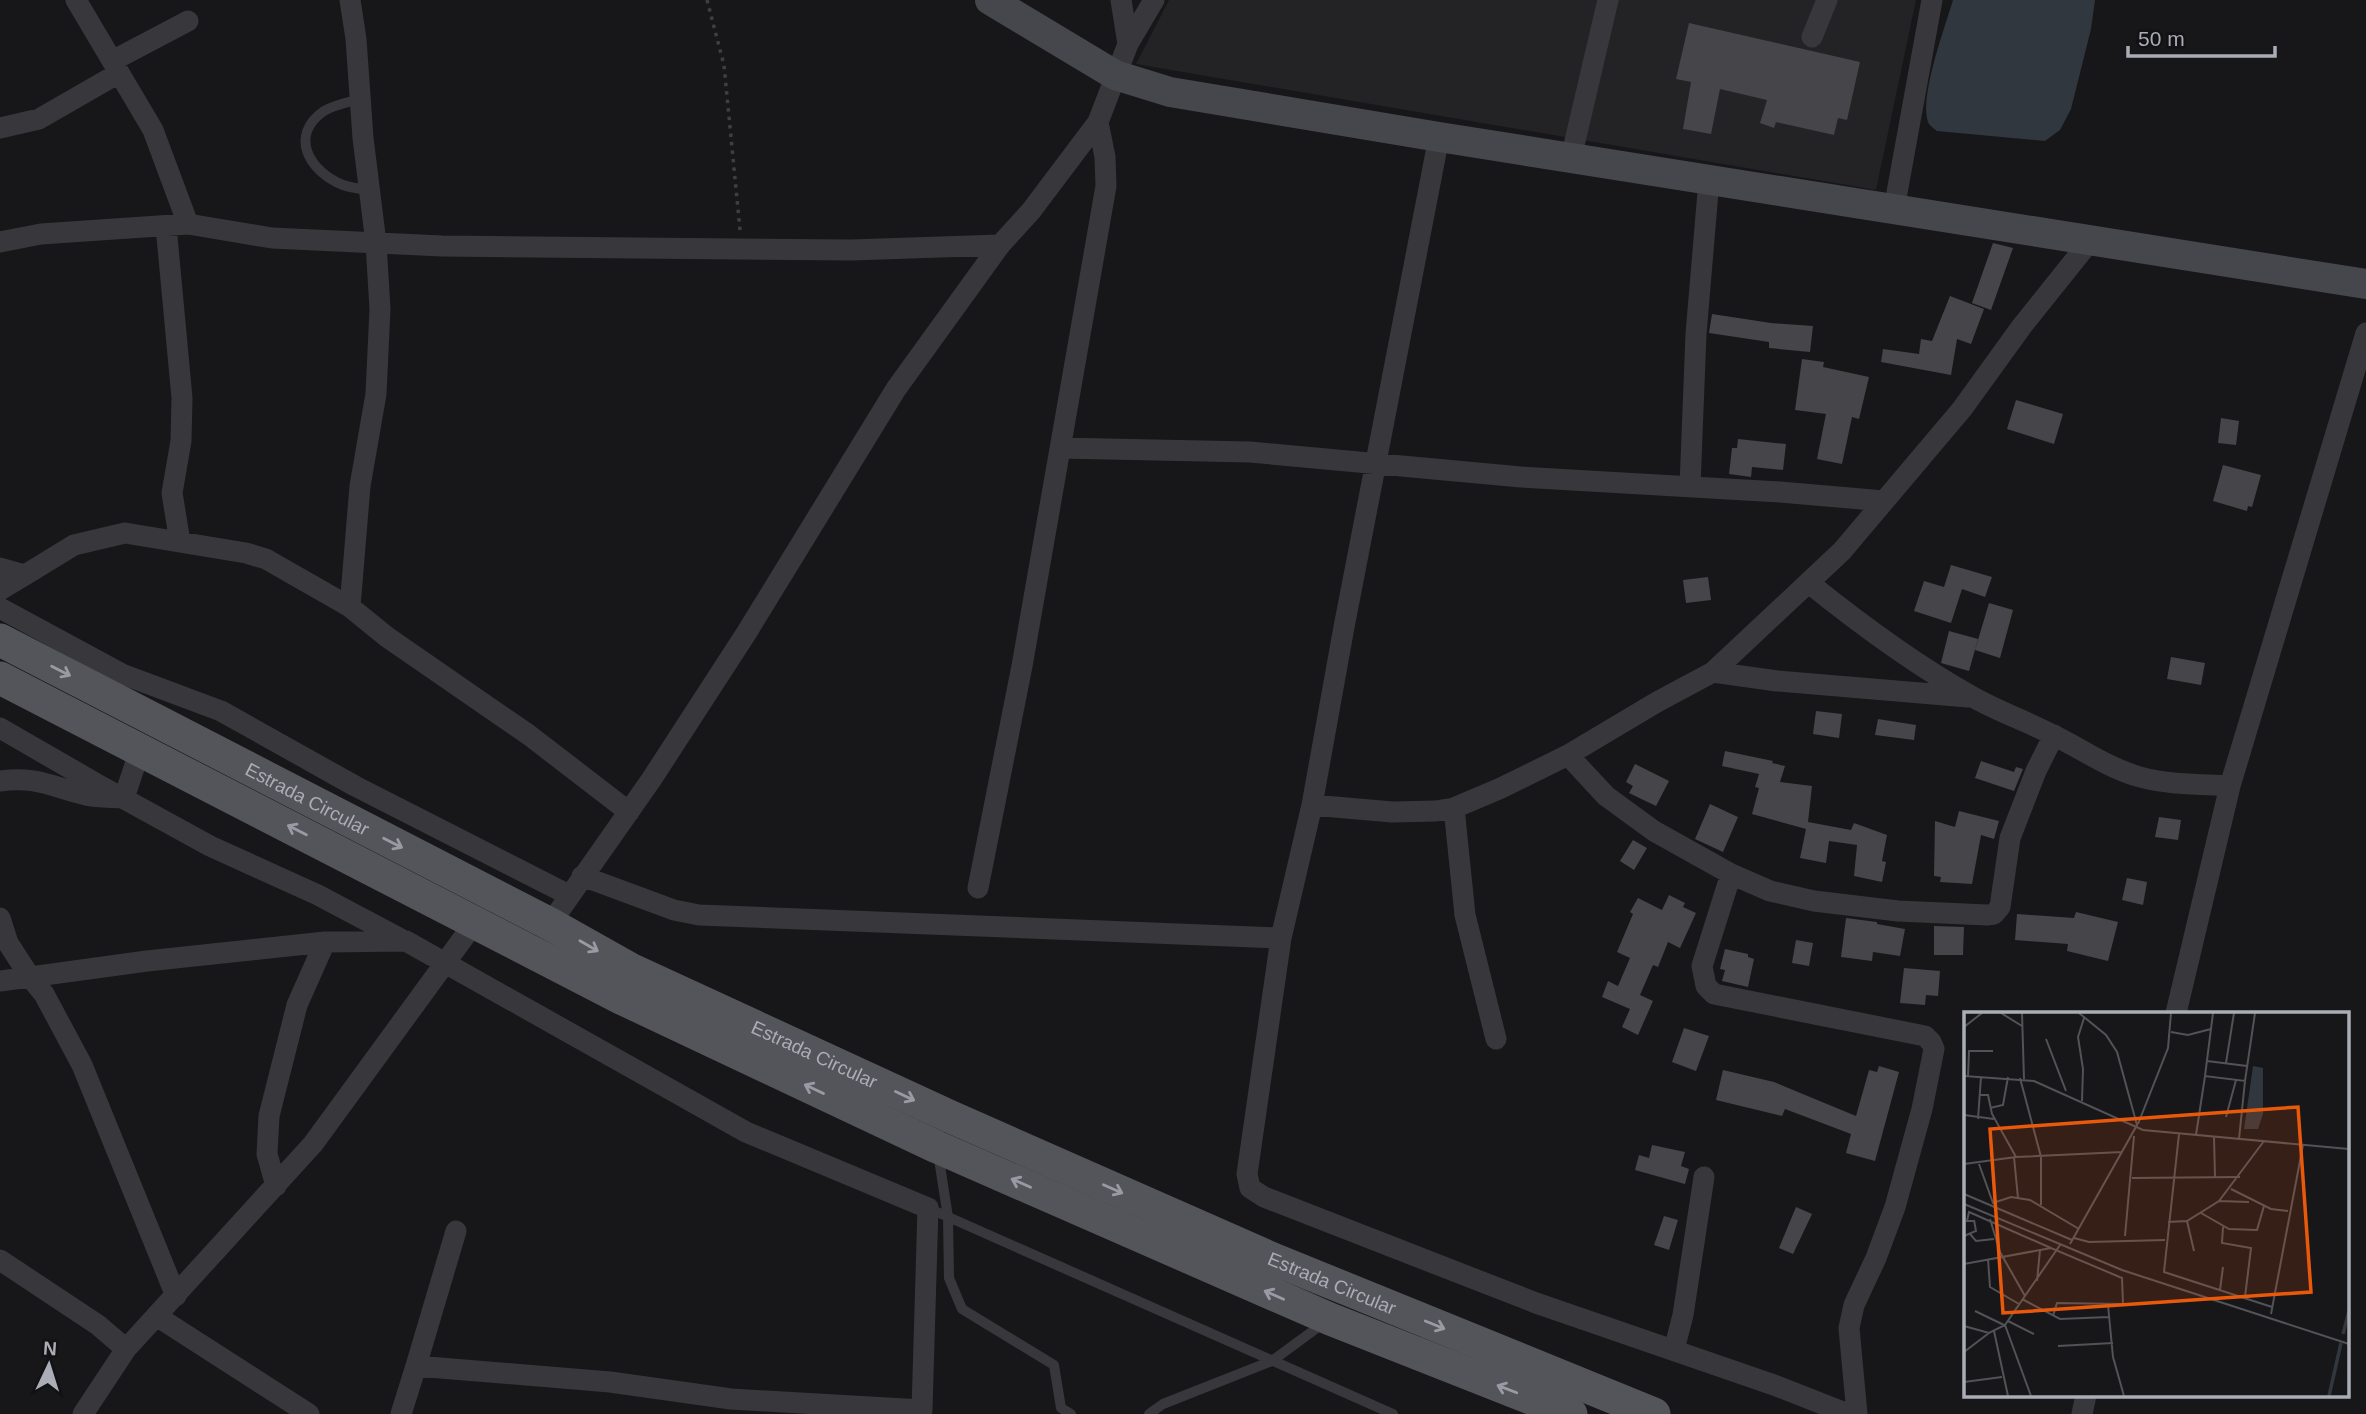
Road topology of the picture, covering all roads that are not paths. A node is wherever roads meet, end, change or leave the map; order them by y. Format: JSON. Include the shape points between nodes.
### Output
{"nodes":[{"id":1,"x":76,"y":0,"type":"edge"},
{"id":2,"x":349,"y":0,"type":"edge"},
{"id":3,"x":990,"y":0,"type":"edge"},
{"id":4,"x":1121,"y":0,"type":"edge"},
{"id":5,"x":1154,"y":0,"type":"edge"},
{"id":6,"x":1608,"y":0,"type":"edge"},
{"id":7,"x":1827,"y":0,"type":"edge"},
{"id":8,"x":1932,"y":0,"type":"edge"},
{"id":9,"x":188,"y":21,"type":"dead end"},
{"id":10,"x":1812,"y":37,"type":"dead end"},
{"id":11,"x":1128,"y":44,"type":"junction"},
{"id":12,"x":116,"y":67,"type":"junction"},
{"id":13,"x":1115,"y":75,"type":"junction"},
{"id":14,"x":360,"y":99,"type":"junction"},
{"id":15,"x":1098,"y":122,"type":"junction"},
{"id":16,"x":0,"y":128,"type":"edge"},
{"id":17,"x":1439,"y":137,"type":"junction"},
{"id":18,"x":1571,"y":158,"type":"junction"},
{"id":19,"x":1709,"y":180,"type":"junction"},
{"id":20,"x":369,"y":190,"type":"junction"},
{"id":21,"x":1894,"y":209,"type":"junction"},
{"id":22,"x":188,"y":224,"type":"junction"},
{"id":23,"x":166,"y":226,"type":"junction"},
{"id":24,"x":2090,"y":241,"type":"junction"},
{"id":25,"x":0,"y":242,"type":"edge"},
{"id":26,"x":376,"y":243,"type":"junction"},
{"id":27,"x":1000,"y":245,"type":"junction"},
{"id":28,"x":2366,"y":284,"type":"edge"},
{"id":29,"x":2366,"y":333,"type":"edge"},
{"id":30,"x":1060,"y":448,"type":"junction"},
{"id":31,"x":1376,"y":463,"type":"junction"},
{"id":32,"x":1690,"y":486,"type":"junction"},
{"id":33,"x":1884,"y":501,"type":"junction"},
{"id":34,"x":180,"y":542,"type":"junction"},
{"id":35,"x":0,"y":568,"type":"edge"},
{"id":36,"x":25,"y":575,"type":"junction"},
{"id":37,"x":1809,"y":583,"type":"junction"},
{"id":38,"x":0,"y":590,"type":"edge"},
{"id":39,"x":350,"y":607,"type":"junction"},
{"id":40,"x":0,"y":608,"type":"edge"},
{"id":41,"x":0,"y":640,"type":"edge"},
{"id":42,"x":1713,"y":672,"type":"junction"},
{"id":43,"x":0,"y":678,"type":"edge"},
{"id":44,"x":1974,"y":698,"type":"junction"},
{"id":45,"x":0,"y":728,"type":"edge"},
{"id":46,"x":2054,"y":735,"type":"junction"},
{"id":47,"x":140,"y":750,"type":"junction"},
{"id":48,"x":1569,"y":755,"type":"junction"},
{"id":49,"x":322,"y":767,"type":"junction"},
{"id":50,"x":0,"y":781,"type":"edge"},
{"id":51,"x":2230,"y":786,"type":"junction"},
{"id":52,"x":124,"y":798,"type":"junction"},
{"id":53,"x":309,"y":799,"type":"junction"},
{"id":54,"x":1312,"y":805,"type":"junction"},
{"id":55,"x":1454,"y":808,"type":"junction"},
{"id":56,"x":629,"y":812,"type":"junction"},
{"id":57,"x":1731,"y":874,"type":"junction"},
{"id":58,"x":582,"y":876,"type":"junction"},
{"id":59,"x":978,"y":888,"type":"dead end"},
{"id":60,"x":569,"y":895,"type":"junction"},
{"id":61,"x":0,"y":918,"type":"edge"},
{"id":62,"x":475,"y":922,"type":"junction"},
{"id":63,"x":550,"y":924,"type":"junction"},
{"id":64,"x":1281,"y":939,"type":"junction"},
{"id":65,"x":325,"y":942,"type":"junction"},
{"id":66,"x":406,"y":942,"type":"junction"},
{"id":67,"x":444,"y":963,"type":"junction"},
{"id":68,"x":30,"y":977,"type":"junction"},
{"id":69,"x":0,"y":981,"type":"edge"},
{"id":70,"x":2176,"y":1012,"type":"edge"},
{"id":71,"x":1496,"y":1039,"type":"dead end"},
{"id":72,"x":937,"y":1147,"type":"junction"},
{"id":73,"x":1704,"y":1177,"type":"dead end"},
{"id":74,"x":276,"y":1186,"type":"junction"},
{"id":75,"x":928,"y":1208,"type":"junction"},
{"id":76,"x":948,"y":1217,"type":"junction"},
{"id":77,"x":456,"y":1231,"type":"dead end"},
{"id":78,"x":0,"y":1260,"type":"edge"},
{"id":79,"x":176,"y":1296,"type":"junction"},
{"id":80,"x":158,"y":1317,"type":"junction"},
{"id":81,"x":1330,"y":1319,"type":"junction"},
{"id":82,"x":126,"y":1349,"type":"junction"},
{"id":83,"x":1674,"y":1350,"type":"junction"},
{"id":84,"x":1272,"y":1361,"type":"junction"},
{"id":85,"x":416,"y":1366,"type":"junction"},
{"id":86,"x":2086,"y":1396,"type":"edge"},
{"id":87,"x":811,"y":1409,"type":"edge"},
{"id":88,"x":83,"y":1414,"type":"edge"},
{"id":89,"x":309,"y":1414,"type":"edge"},
{"id":90,"x":401,"y":1414,"type":"edge"},
{"id":91,"x":1071,"y":1414,"type":"edge"},
{"id":92,"x":1149,"y":1414,"type":"edge"},
{"id":93,"x":1393,"y":1414,"type":"edge"},
{"id":94,"x":1571,"y":1414,"type":"edge"},
{"id":95,"x":1654,"y":1414,"type":"edge"},
{"id":96,"x":1848,"y":1414,"type":"edge"},
{"id":97,"x":1857,"y":1414,"type":"edge"},
{"id":98,"x":2082,"y":1414,"type":"edge"}],
"edges":[{"from":1,"to":12,"type":"street"},
{"from":2,"to":14,"type":"street"},
{"from":3,"to":13,"type":"street"},
{"from":4,"to":11,"type":"street"},
{"from":5,"to":11,"type":"street"},
{"from":6,"to":18,"type":"street"},
{"from":7,"to":10,"type":"street"},
{"from":8,"to":21,"type":"street"},
{"from":9,"to":12,"type":"street"},
{"from":11,"to":13,"type":"street"},
{"from":12,"to":16,"type":"street","via":[[39,119]]},
{"from":12,"to":22,"type":"street","via":[[153,130]]},
{"from":13,"to":15,"type":"street"},
{"from":13,"to":17,"type":"street","via":[[1170,92]]},
{"from":14,"to":20,"type":"street"},
{"from":14,"to":20,"type":"lane","via":[[325,111],[307,129],[306,147],[312,163],[330,179]]},
{"from":15,"to":27,"type":"street"},
{"from":15,"to":30,"type":"street","via":[[1106,186]]},
{"from":17,"to":18,"type":"street"},
{"from":17,"to":31,"type":"street"},
{"from":18,"to":19,"type":"street"},
{"from":19,"to":21,"type":"street"},
{"from":19,"to":32,"type":"street"},
{"from":20,"to":26,"type":"street"},
{"from":21,"to":24,"type":"street"},
{"from":22,"to":23,"type":"street"},
{"from":22,"to":26,"type":"street","via":[[272,238]]},
{"from":23,"to":25,"type":"street","via":[[41,234]]},
{"from":23,"to":34,"type":"street","via":[[182,398],[181,441],[172,493]]},
{"from":24,"to":28,"type":"street"},
{"from":24,"to":33,"type":"street","via":[[1962,409]]},
{"from":26,"to":27,"type":"street","via":[[850,250]]},
{"from":26,"to":39,"type":"street","via":[[380,309],[376,394],[360,486]]},
{"from":27,"to":56,"type":"street","via":[[896,389],[747,632]]},
{"from":29,"to":51,"type":"street"},
{"from":30,"to":31,"type":"street","via":[[1250,452]]},
{"from":30,"to":59,"type":"street"},
{"from":31,"to":32,"type":"street"},
{"from":31,"to":54,"type":"street"},
{"from":32,"to":33,"type":"street"},
{"from":33,"to":37,"type":"street"},
{"from":34,"to":36,"type":"street","via":[[125,533],[74,545]]},
{"from":34,"to":39,"type":"street","via":[[266,559]]},
{"from":35,"to":36,"type":"street"},
{"from":36,"to":38,"type":"street"},
{"from":37,"to":42,"type":"street"},
{"from":37,"to":44,"type":"street"},
{"from":39,"to":56,"type":"street"},
{"from":40,"to":49,"type":"street","via":[[122,674],[221,712]]},
{"from":41,"to":53,"type":"main road","name":"Estrada Circular","one_way":true},
{"from":42,"to":44,"type":"street"},
{"from":42,"to":48,"type":"street"},
{"from":43,"to":47,"type":"main road","name":"Estrada Circular"},
{"from":44,"to":46,"type":"street"},
{"from":45,"to":52,"type":"street"},
{"from":46,"to":51,"type":"street","via":[[2105,764],[2140,777]]},
{"from":46,"to":57,"type":"street","via":[[2010,838],[2000,907],[1994,914],[1898,911],[1814,901],[1770,891]]},
{"from":47,"to":52,"type":"street"},
{"from":62,"to":47,"type":"main road","name":"Estrada Circular","one_way":true},
{"from":48,"to":55,"type":"street"},
{"from":48,"to":57,"type":"street","via":[[1606,796],[1654,831]]},
{"from":49,"to":53,"type":"street"},
{"from":49,"to":60,"type":"street"},
{"from":50,"to":52,"type":"street","via":[[21,778],[87,795]]},
{"from":51,"to":70,"type":"street"},
{"from":52,"to":66,"type":"street","via":[[210,846],[318,895]]},
{"from":53,"to":63,"type":"main road","name":"Estrada Circular","one_way":true},
{"from":54,"to":55,"type":"street","via":[[1392,812]]},
{"from":54,"to":64,"type":"street"},
{"from":55,"to":71,"type":"street","via":[[1465,915]]},
{"from":56,"to":58,"type":"street"},
{"from":57,"to":97,"type":"street","via":[[1702,966],[1706,986],[1714,994],[1925,1036],[1934,1049],[1895,1207],[1849,1328]]},
{"from":58,"to":60,"type":"street"},
{"from":58,"to":64,"type":"street","via":[[699,915]]},
{"from":60,"to":63,"type":"street"},
{"from":61,"to":68,"type":"street","via":[[8,943]]},
{"from":62,"to":67,"type":"street"},
{"from":72,"to":62,"type":"main road","name":"Estrada Circular","one_way":true,"via":[[621,998]]},
{"from":63,"to":95,"type":"main road","name":"Estrada Circular","one_way":true,"via":[[630,969],[951,1117],[1273,1259]]},
{"from":64,"to":83,"type":"street","via":[[1247,1174],[1250,1188],[1536,1303]]},
{"from":65,"to":66,"type":"street"},
{"from":65,"to":68,"type":"street"},
{"from":65,"to":74,"type":"street","via":[[297,1004],[270,1116],[267,1154]]},
{"from":66,"to":67,"type":"street"},
{"from":67,"to":74,"type":"street","via":[[321,1133]]},
{"from":67,"to":75,"type":"street","via":[[746,1132]]},
{"from":68,"to":69,"type":"street"},
{"from":68,"to":79,"type":"street","via":[[82,1065]]},
{"from":72,"to":76,"type":"lane"},
{"from":81,"to":72,"type":"main road","name":"Estrada Circular","one_way":true},
{"from":73,"to":83,"type":"street"},
{"from":74,"to":79,"type":"street"},
{"from":75,"to":76,"type":"lane"},
{"from":75,"to":87,"type":"street","via":[[922,1410]]},
{"from":76,"to":84,"type":"lane"},
{"from":76,"to":91,"type":"lane","via":[[949,1278],[962,1309],[1054,1365],[1061,1408]]},
{"from":77,"to":85,"type":"street"},
{"from":78,"to":82,"type":"street"},
{"from":79,"to":80,"type":"street"},
{"from":80,"to":82,"type":"street"},
{"from":80,"to":89,"type":"street"},
{"from":81,"to":84,"type":"lane"},
{"from":94,"to":81,"type":"main road","name":"Estrada Circular","one_way":true},
{"from":82,"to":88,"type":"street"},
{"from":83,"to":96,"type":"street"},
{"from":84,"to":92,"type":"lane","via":[[1163,1404]]},
{"from":84,"to":93,"type":"lane"},
{"from":85,"to":87,"type":"street","via":[[610,1382]]},
{"from":85,"to":90,"type":"street"},
{"from":86,"to":98,"type":"street"}]}
